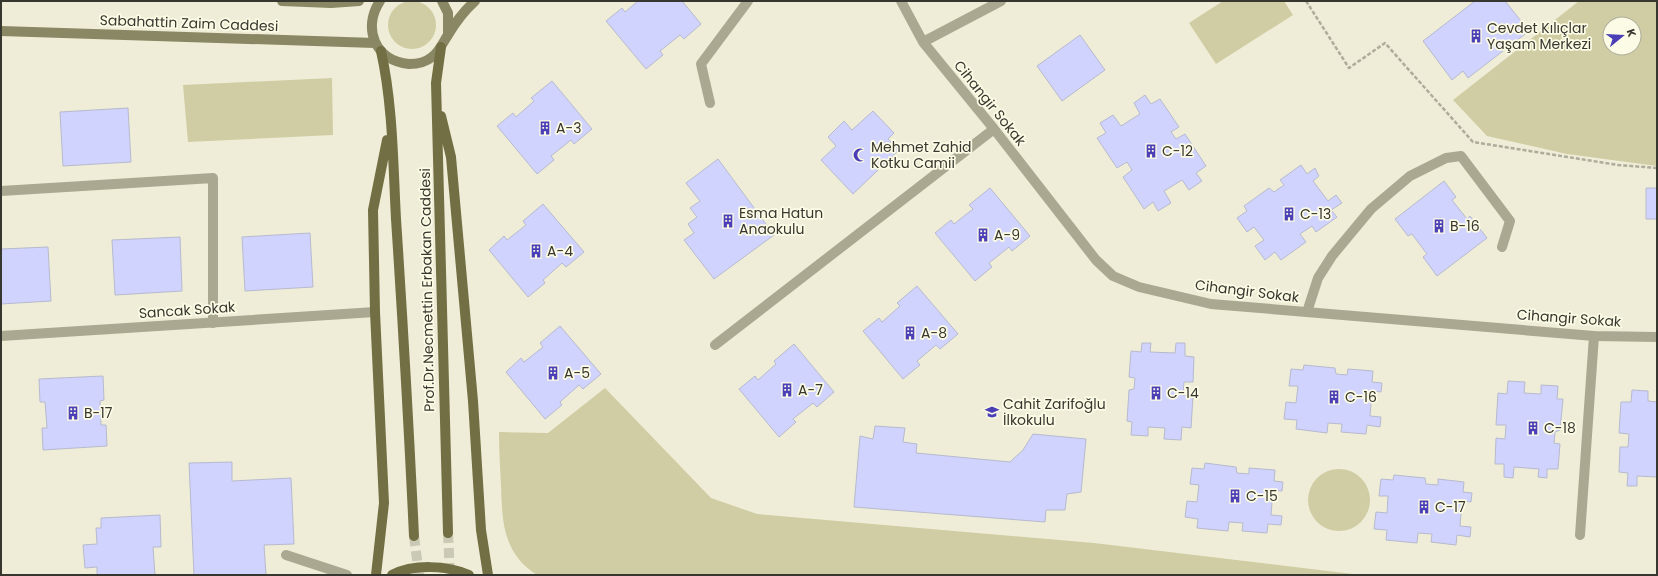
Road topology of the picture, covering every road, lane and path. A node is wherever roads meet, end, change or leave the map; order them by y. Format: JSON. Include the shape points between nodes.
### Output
{"nodes":[{"id":1,"x":282,"y":1,"type":"edge"},
{"id":2,"x":359,"y":1,"type":"edge"},
{"id":3,"x":380,"y":1,"type":"edge"},
{"id":4,"x":442,"y":1,"type":"edge"},
{"id":5,"x":475,"y":1,"type":"edge"},
{"id":6,"x":748,"y":1,"type":"edge"},
{"id":7,"x":901,"y":1,"type":"edge"},
{"id":8,"x":1001,"y":1,"type":"edge"},
{"id":9,"x":1306,"y":1,"type":"edge"},
{"id":10,"x":1,"y":31,"type":"edge"},
{"id":11,"x":448,"y":33,"type":"junction"},
{"id":12,"x":923,"y":42,"type":"junction"},
{"id":13,"x":378,"y":47,"type":"junction"},
{"id":14,"x":441,"y":47,"type":"junction"},
{"id":15,"x":436,"y":97,"type":"junction"},
{"id":16,"x":710,"y":103,"type":"dead end"},
{"id":17,"x":390,"y":127,"type":"junction"},
{"id":18,"x":994,"y":129,"type":"junction"},
{"id":19,"x":1657,"y":168,"type":"edge"},
{"id":20,"x":1,"y":191,"type":"edge"},
{"id":21,"x":1502,"y":248,"type":"dead end"},
{"id":22,"x":375,"y":312,"type":"junction"},
{"id":23,"x":1307,"y":312,"type":"junction"},
{"id":24,"x":213,"y":323,"type":"junction"},
{"id":25,"x":1,"y":336,"type":"edge"},
{"id":26,"x":1594,"y":336,"type":"junction"},
{"id":27,"x":1657,"y":337,"type":"edge"},
{"id":28,"x":715,"y":345,"type":"dead end"},
{"id":29,"x":448,"y":533,"type":"tunnel mouth"},
{"id":30,"x":1580,"y":535,"type":"dead end"},
{"id":31,"x":414,"y":536,"type":"tunnel mouth"},
{"id":32,"x":286,"y":555,"type":"dead end"},
{"id":33,"x":347,"y":575,"type":"edge"},
{"id":34,"x":376,"y":575,"type":"edge"},
{"id":35,"x":392,"y":575,"type":"edge"},
{"id":36,"x":468,"y":575,"type":"edge"},
{"id":37,"x":488,"y":575,"type":"edge"}],
"edges":[{"from":1,"to":2,"type":"main road","name":"Sabahattin Zaim Caddesi"},
{"from":3,"to":13,"type":"main road","name":"Prof.Dr.Necmettin Erbakan Caddesi","via":[[374,9],[372,19],[372,30]]},
{"from":4,"to":11,"type":"main road","name":"Prof.Dr.Necmettin Erbakan Caddesi","via":[[448,13]]},
{"from":5,"to":11,"type":"main road","name":"Prof.Dr.Necmettin Erbakan Caddesi"},
{"from":6,"to":16,"type":"street","via":[[701,64]]},
{"from":7,"to":12,"type":"street","name":"Cihangir Sokak"},
{"from":8,"to":12,"type":"street"},
{"from":9,"to":19,"type":"path","via":[[1349,68],[1385,43],[1473,142]]},
{"from":10,"to":13,"type":"main road","name":"Sabahattin Zaim Caddesi"},
{"from":11,"to":14,"type":"main road","name":"Prof.Dr.Necmettin Erbakan Caddesi"},
{"from":12,"to":18,"type":"street","name":"Cihangir Sokak"},
{"from":13,"to":14,"type":"main road","name":"Prof.Dr.Necmettin Erbakan Caddesi","via":[[395,61],[414,64],[432,57]]},
{"from":13,"to":17,"type":"main road","name":"Prof.Dr.Necmettin Erbakan Caddesi","via":[[385,72]]},
{"from":14,"to":15,"type":"main road","name":"Prof.Dr.Necmettin Erbakan Caddesi"},
{"from":15,"to":29,"type":"main road","name":"Prof.Dr.Necmettin Erbakan Caddesi"},
{"from":15,"to":37,"type":"main road","via":[[451,157],[473,401],[481,530]]},
{"from":17,"to":22,"type":"main road","via":[[373,210]]},
{"from":17,"to":31,"type":"main road","name":"Prof.Dr.Necmettin Erbakan Caddesi","via":[[404,330]]},
{"from":18,"to":23,"type":"street","name":"Cihangir Sokak","via":[[1096,260],[1113,276],[1139,287],[1212,304]]},
{"from":18,"to":28,"type":"street"},
{"from":20,"to":24,"type":"street","via":[[213,178]]},
{"from":21,"to":23,"type":"street","via":[[1510,221],[1461,156],[1446,158],[1410,176],[1371,209],[1332,256],[1318,278]]},
{"from":22,"to":24,"type":"street","name":"Sancak Sokak"},
{"from":22,"to":34,"type":"main road","via":[[384,503]]},
{"from":23,"to":26,"type":"street","name":"Cihangir Sokak"},
{"from":24,"to":25,"type":"street","name":"Sancak Sokak"},
{"from":26,"to":27,"type":"street","name":"Cihangir Sokak"},
{"from":26,"to":30,"type":"street"},
{"from":32,"to":33,"type":"street"},
{"from":35,"to":36,"type":"main road","via":[[423,567],[463,572]]}]}
